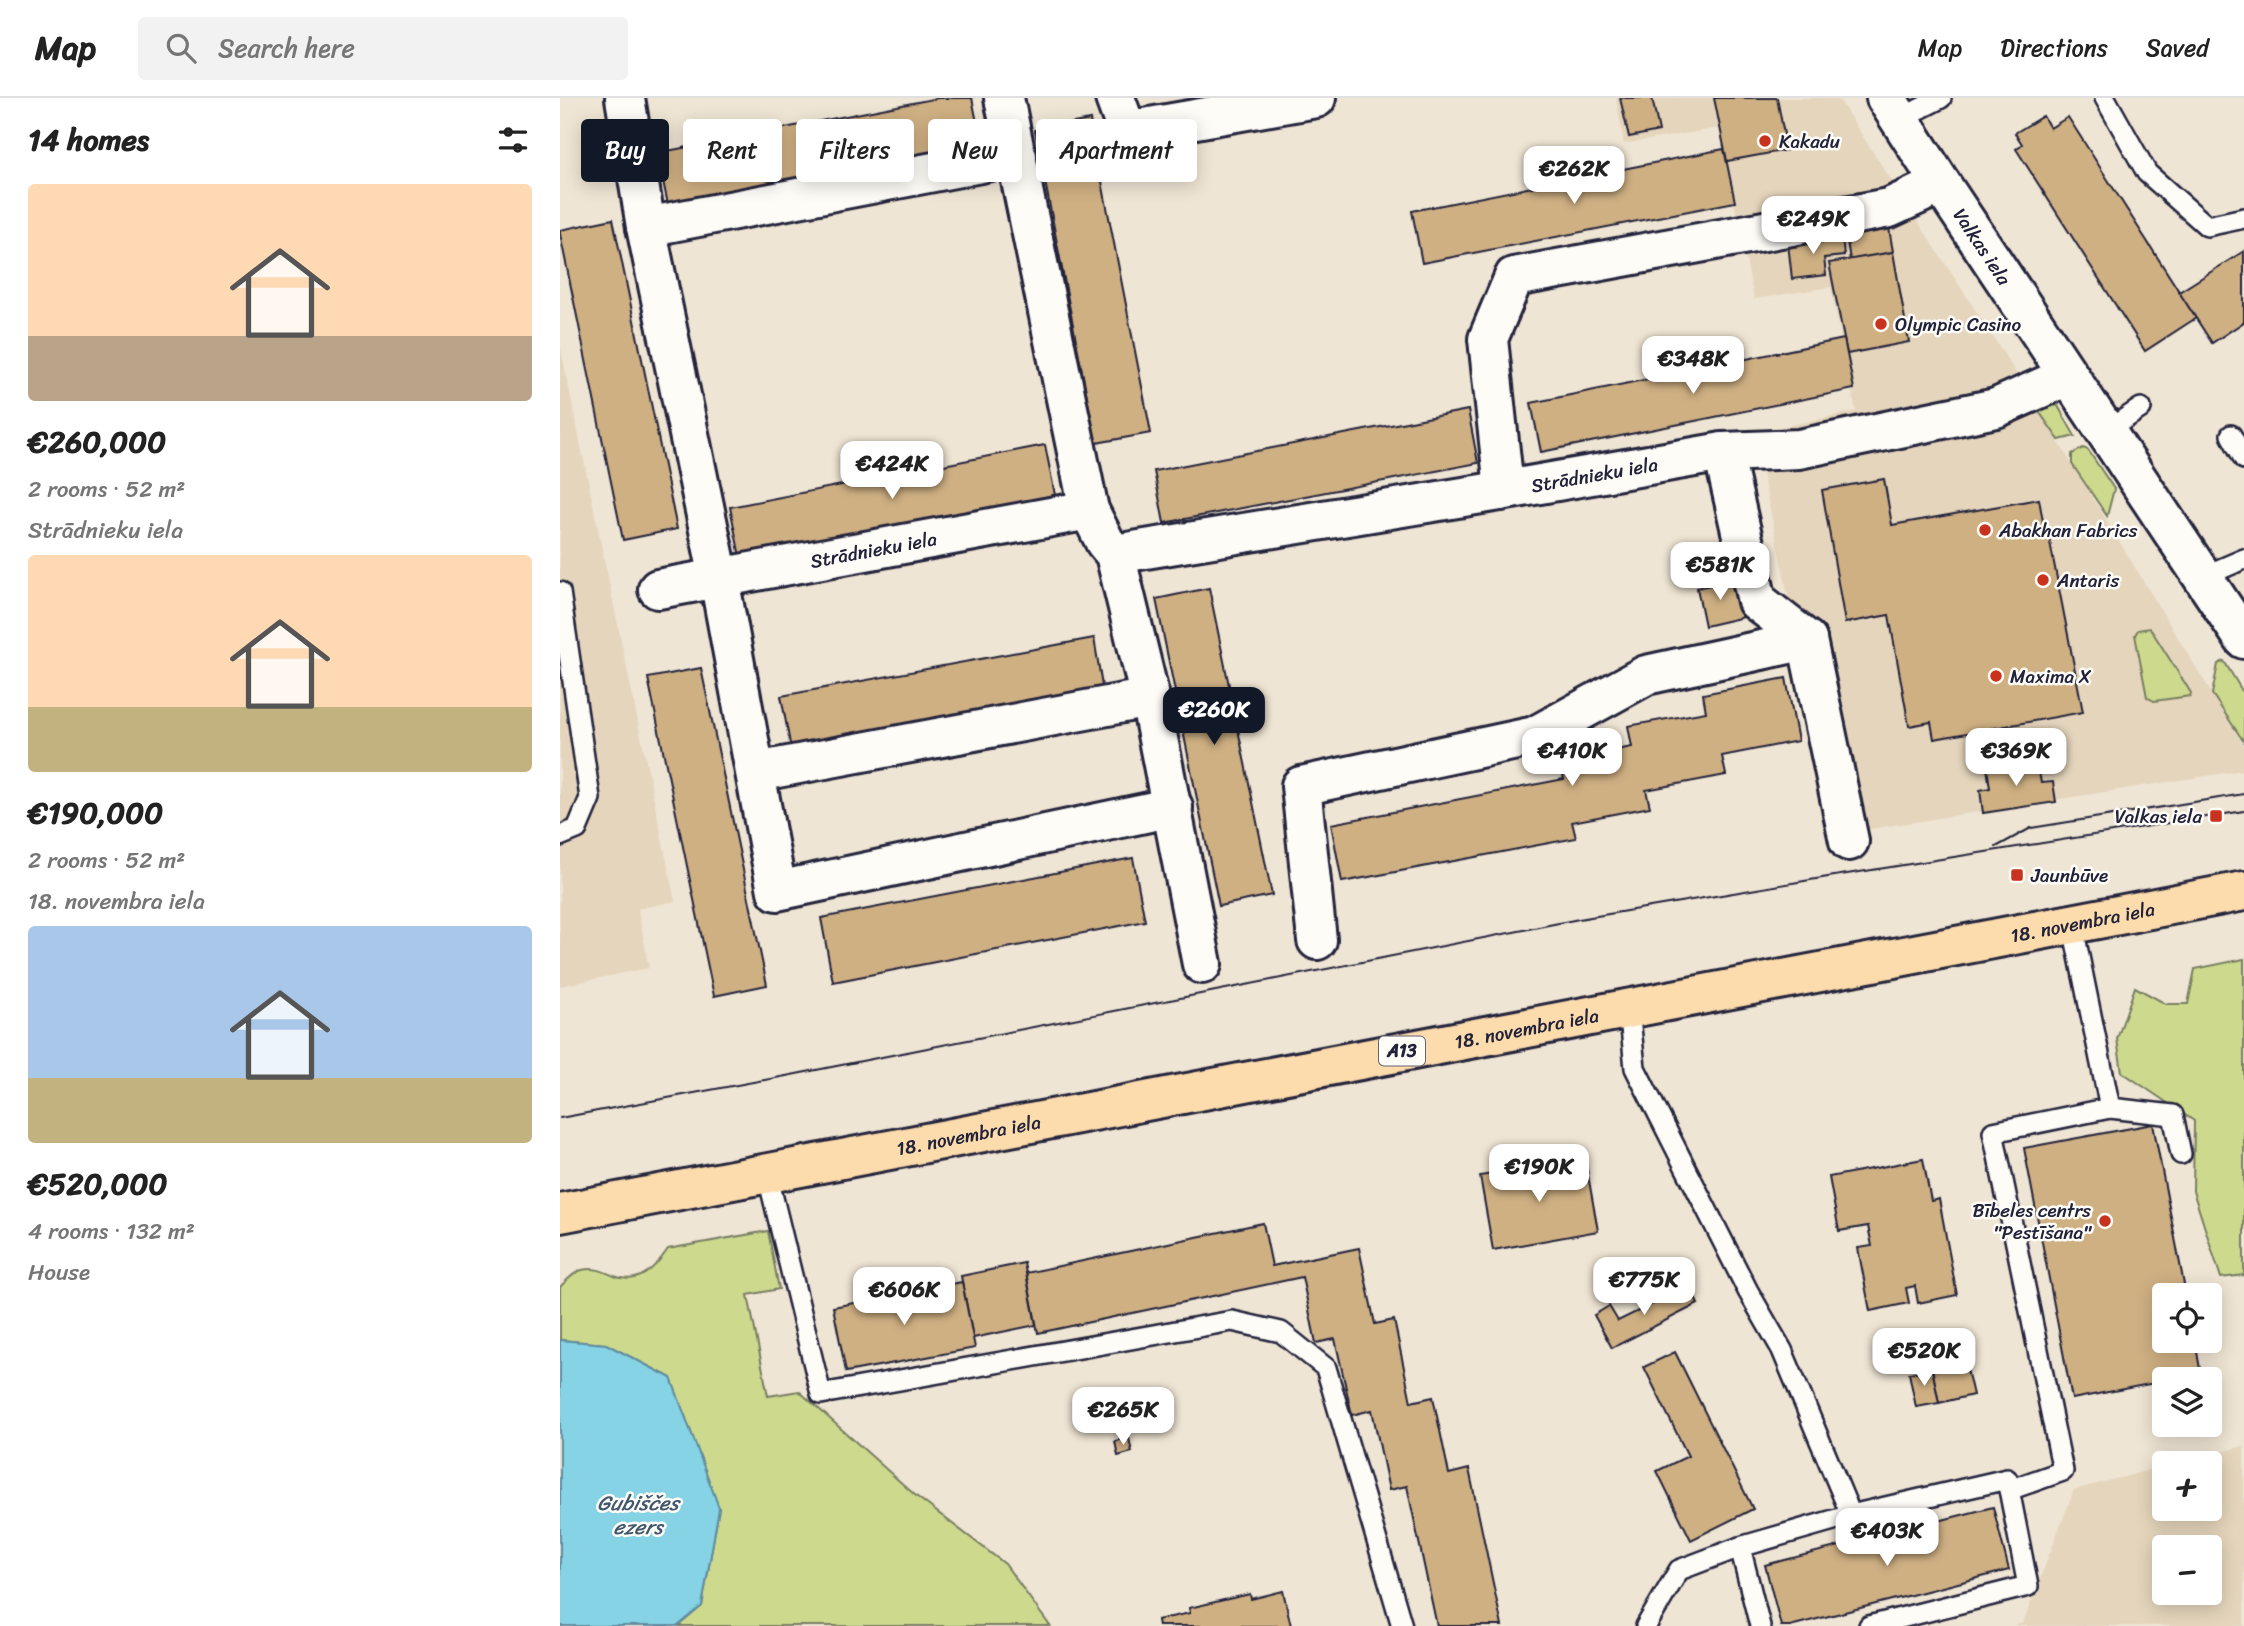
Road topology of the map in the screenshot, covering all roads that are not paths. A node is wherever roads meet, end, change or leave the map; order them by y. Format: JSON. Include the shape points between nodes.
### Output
{"nodes":[{"id":1,"x":625,"y":98,"type":"edge"},
{"id":2,"x":1004,"y":98,"type":"edge"},
{"id":3,"x":1115,"y":98,"type":"edge"},
{"id":4,"x":1315,"y":98,"type":"edge"},
{"id":5,"x":1941,"y":98,"type":"edge"},
{"id":6,"x":2105,"y":98,"type":"edge"},
{"id":7,"x":1893,"y":108,"type":"edge"},
{"id":8,"x":1009,"y":119,"type":"edge"},
{"id":9,"x":928,"y":173,"type":"edge"},
{"id":10,"x":1022,"y":181,"type":"edge"},
{"id":11,"x":1941,"y":184,"type":"junction"},
{"id":12,"x":2244,"y":218,"type":"edge"},
{"id":13,"x":646,"y":227,"type":"junction"},
{"id":14,"x":2068,"y":376,"type":"junction"},
{"id":15,"x":2141,"y":408,"type":"dead end"},
{"id":16,"x":2105,"y":432,"type":"junction"},
{"id":17,"x":2231,"y":435,"type":"dead end"},
{"id":18,"x":1723,"y":452,"type":"junction"},
{"id":19,"x":2244,"y":458,"type":"edge"},
{"id":20,"x":1500,"y":491,"type":"junction"},
{"id":21,"x":1089,"y":510,"type":"junction"},
{"id":22,"x":1115,"y":554,"type":"junction"},
{"id":23,"x":2244,"y":559,"type":"edge"},
{"id":24,"x":2202,"y":577,"type":"junction"},
{"id":25,"x":719,"y":578,"type":"junction"},
{"id":26,"x":658,"y":589,"type":"dead end"},
{"id":27,"x":560,"y":592,"type":"edge"},
{"id":28,"x":2244,"y":639,"type":"edge"},
{"id":29,"x":1807,"y":640,"type":"junction"},
{"id":30,"x":1150,"y":698,"type":"junction"},
{"id":31,"x":756,"y":772,"type":"junction"},
{"id":32,"x":1173,"y":807,"type":"junction"},
{"id":33,"x":560,"y":836,"type":"edge"},
{"id":34,"x":1849,"y":841,"type":"dead end"},
{"id":35,"x":2244,"y":891,"type":"edge"},
{"id":36,"x":2072,"y":922,"type":"junction"},
{"id":37,"x":1317,"y":940,"type":"dead end"},
{"id":38,"x":1202,"y":964,"type":"dead end"},
{"id":39,"x":1629,"y":1007,"type":"junction"},
{"id":40,"x":2110,"y":1108,"type":"junction"},
{"id":41,"x":2181,"y":1154,"type":"dead end"},
{"id":42,"x":767,"y":1173,"type":"junction"},
{"id":43,"x":560,"y":1213,"type":"edge"},
{"id":44,"x":2009,"y":1489,"type":"junction"},
{"id":45,"x":1851,"y":1515,"type":"junction"},
{"id":46,"x":1740,"y":1547,"type":"junction"},
{"id":47,"x":1402,"y":1626,"type":"edge"},
{"id":48,"x":1646,"y":1626,"type":"edge"},
{"id":49,"x":1760,"y":1626,"type":"edge"},
{"id":50,"x":1870,"y":1626,"type":"edge"}],
"edges":[{"from":1,"to":13,"type":"street"},
{"from":2,"to":8,"type":"street"},
{"from":3,"to":4,"type":"street","via":[[1127,131]]},
{"from":5,"to":7,"type":"lane"},
{"from":6,"to":12,"type":"lane","via":[[2147,173],[2207,226]]},
{"from":7,"to":11,"type":"street","name":"Valkas iela"},
{"from":9,"to":13,"type":"street"},
{"from":10,"to":21,"type":"street"},
{"from":11,"to":14,"type":"street","name":"Valkas iela"},
{"from":11,"to":20,"type":"street","via":[[1889,208],[1514,277],[1488,339],[1503,479]]},
{"from":13,"to":25,"type":"street"},
{"from":14,"to":16,"type":"street","name":"Valkas iela"},
{"from":14,"to":18,"type":"street","name":"Strādnieku iela","via":[[1996,408],[1799,450]]},
{"from":15,"to":16,"type":"lane"},
{"from":16,"to":24,"type":"street","name":"Valkas iela"},
{"from":17,"to":19,"type":"lane"},
{"from":18,"to":20,"type":"street","name":"Strādnieku iela"},
{"from":18,"to":29,"type":"street","via":[[1758,601]]},
{"from":20,"to":22,"type":"street","name":"Strādnieku iela"},
{"from":21,"to":22,"type":"street"},
{"from":21,"to":25,"type":"street","name":"Strādnieku iela"},
{"from":22,"to":30,"type":"street"},
{"from":23,"to":24,"type":"lane"},
{"from":24,"to":28,"type":"street","name":"Valkas iela"},
{"from":25,"to":26,"type":"street","name":"Strādnieku iela"},
{"from":25,"to":31,"type":"street"},
{"from":27,"to":33,"type":"lane","via":[[590,798],[577,828]]},
{"from":29,"to":34,"type":"street"},
{"from":29,"to":37,"type":"street","via":[[1646,675],[1535,736],[1301,786]]},
{"from":30,"to":31,"type":"street"},
{"from":30,"to":32,"type":"street"},
{"from":31,"to":32,"type":"street","via":[[777,891]]},
{"from":32,"to":38,"type":"street"},
{"from":35,"to":36,"type":"main road","name":"18. novembra iela","number":"A13"},
{"from":36,"to":39,"type":"main road","name":"18. novembra iela","number":"A13"},
{"from":36,"to":40,"type":"lane"},
{"from":39,"to":42,"type":"main road","name":"18. novembra iela","number":"A13"},
{"from":39,"to":45,"type":"lane","via":[[1635,1068],[1782,1350]]},
{"from":40,"to":41,"type":"lane","via":[[2173,1115]]},
{"from":40,"to":44,"type":"lane","via":[[1993,1132],[2063,1471]]},
{"from":42,"to":43,"type":"main road","name":"18. novembra iela","number":"A13"},
{"from":42,"to":47,"type":"lane","via":[[821,1394],[1232,1321],[1281,1332],[1326,1368]]},
{"from":44,"to":45,"type":"lane","via":[[2007,1479]]},
{"from":44,"to":50,"type":"lane","via":[[2028,1586]]},
{"from":45,"to":46,"type":"lane"},
{"from":46,"to":48,"type":"lane","via":[[1679,1570]]},
{"from":46,"to":49,"type":"lane"}]}
